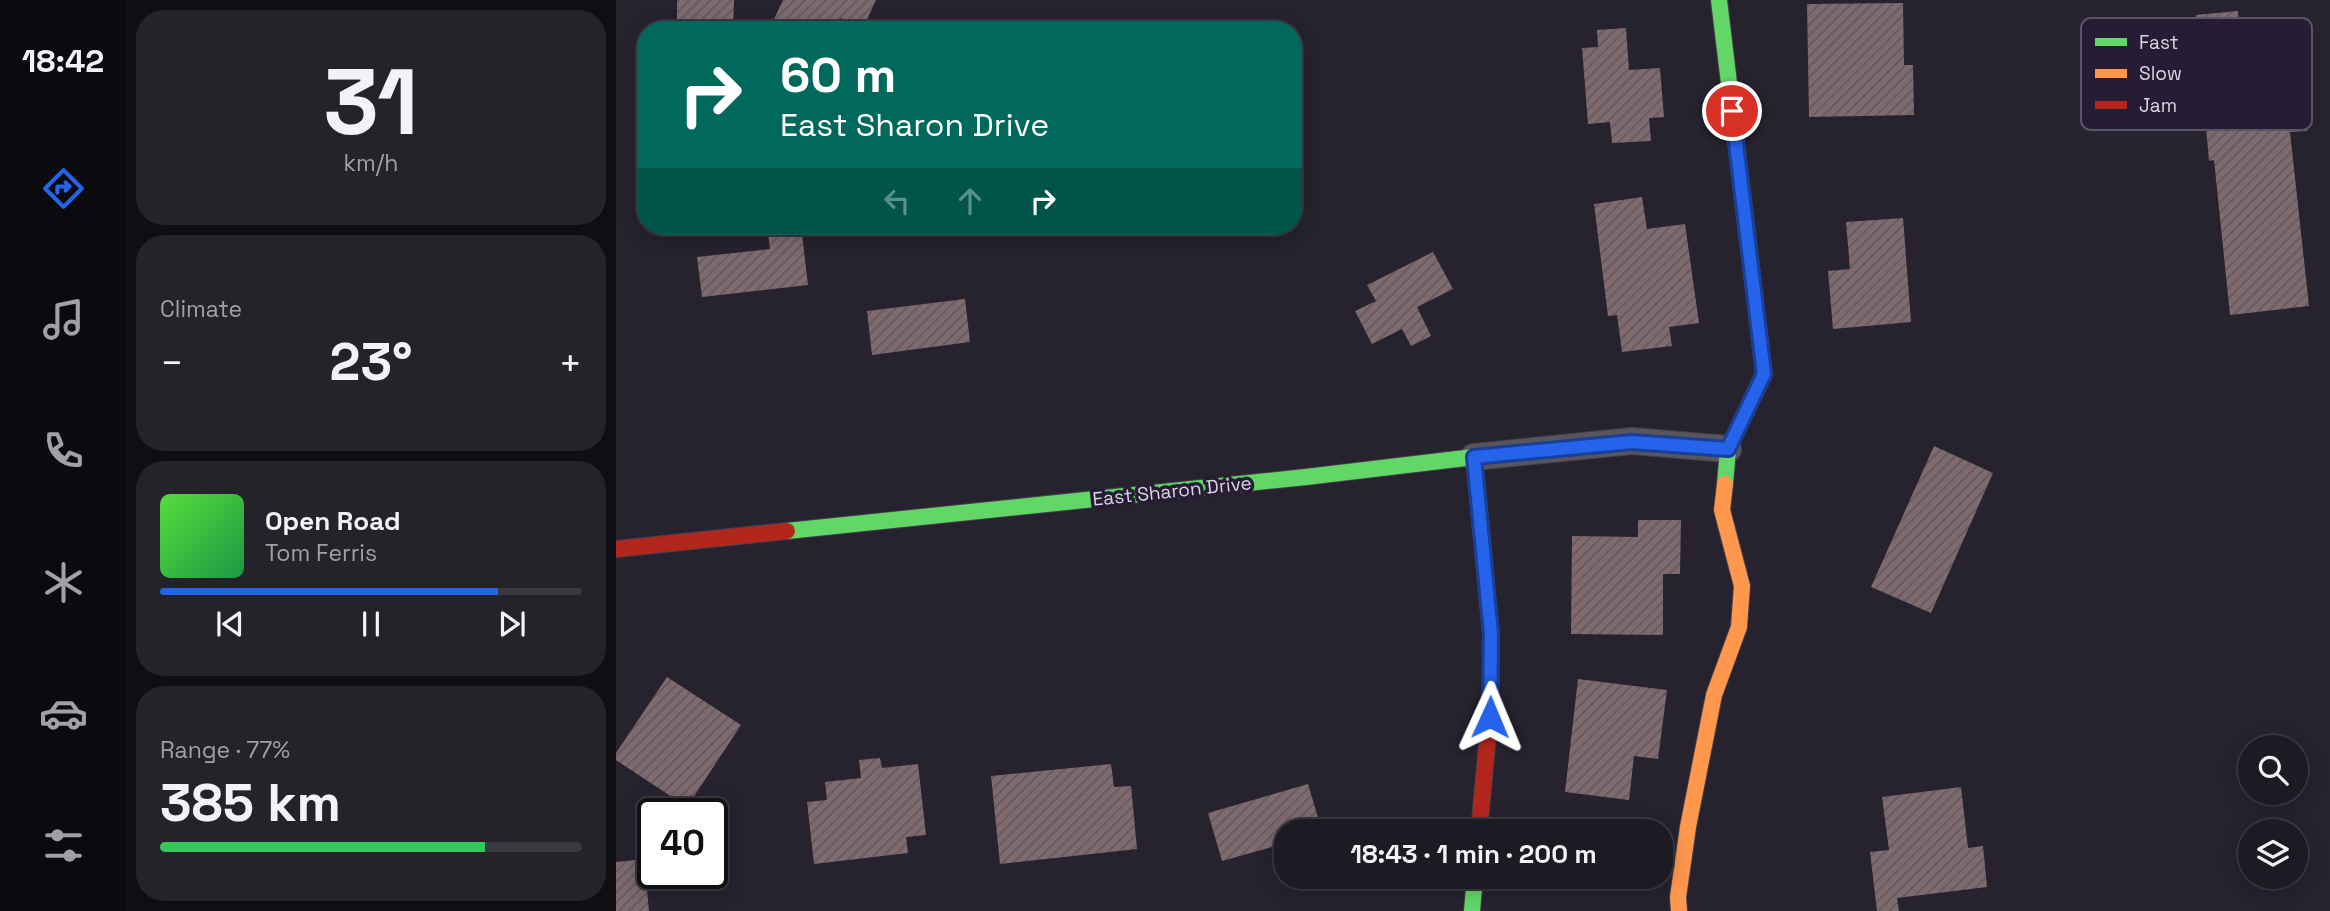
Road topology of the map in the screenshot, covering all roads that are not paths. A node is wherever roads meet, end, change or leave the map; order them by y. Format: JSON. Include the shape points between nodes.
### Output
{"nodes":[{"id":1,"x":1719,"y":0,"type":"edge"},
{"id":2,"x":1728,"y":449,"type":"junction"},
{"id":3,"x":1474,"y":457,"type":"junction"},
{"id":4,"x":616,"y":548,"type":"edge"},
{"id":5,"x":1480,"y":819,"type":"edge"},
{"id":6,"x":1474,"y":889,"type":"edge"},
{"id":7,"x":1472,"y":911,"type":"edge"},
{"id":8,"x":1679,"y":911,"type":"edge"}],
"edges":[{"from":1,"to":2,"type":"street","via":[[1764,374]]},
{"from":2,"to":3,"type":"street","name":"East Sharon Drive","via":[[1632,442]]},
{"from":2,"to":8,"type":"street","via":[[1722,510],[1742,586],[1739,627],[1714,695],[1688,827]]},
{"from":3,"to":4,"type":"street","name":"East Sharon Drive"},
{"from":3,"to":5,"type":"street","via":[[1491,634],[1490,717]]},
{"from":6,"to":7,"type":"street"}]}
